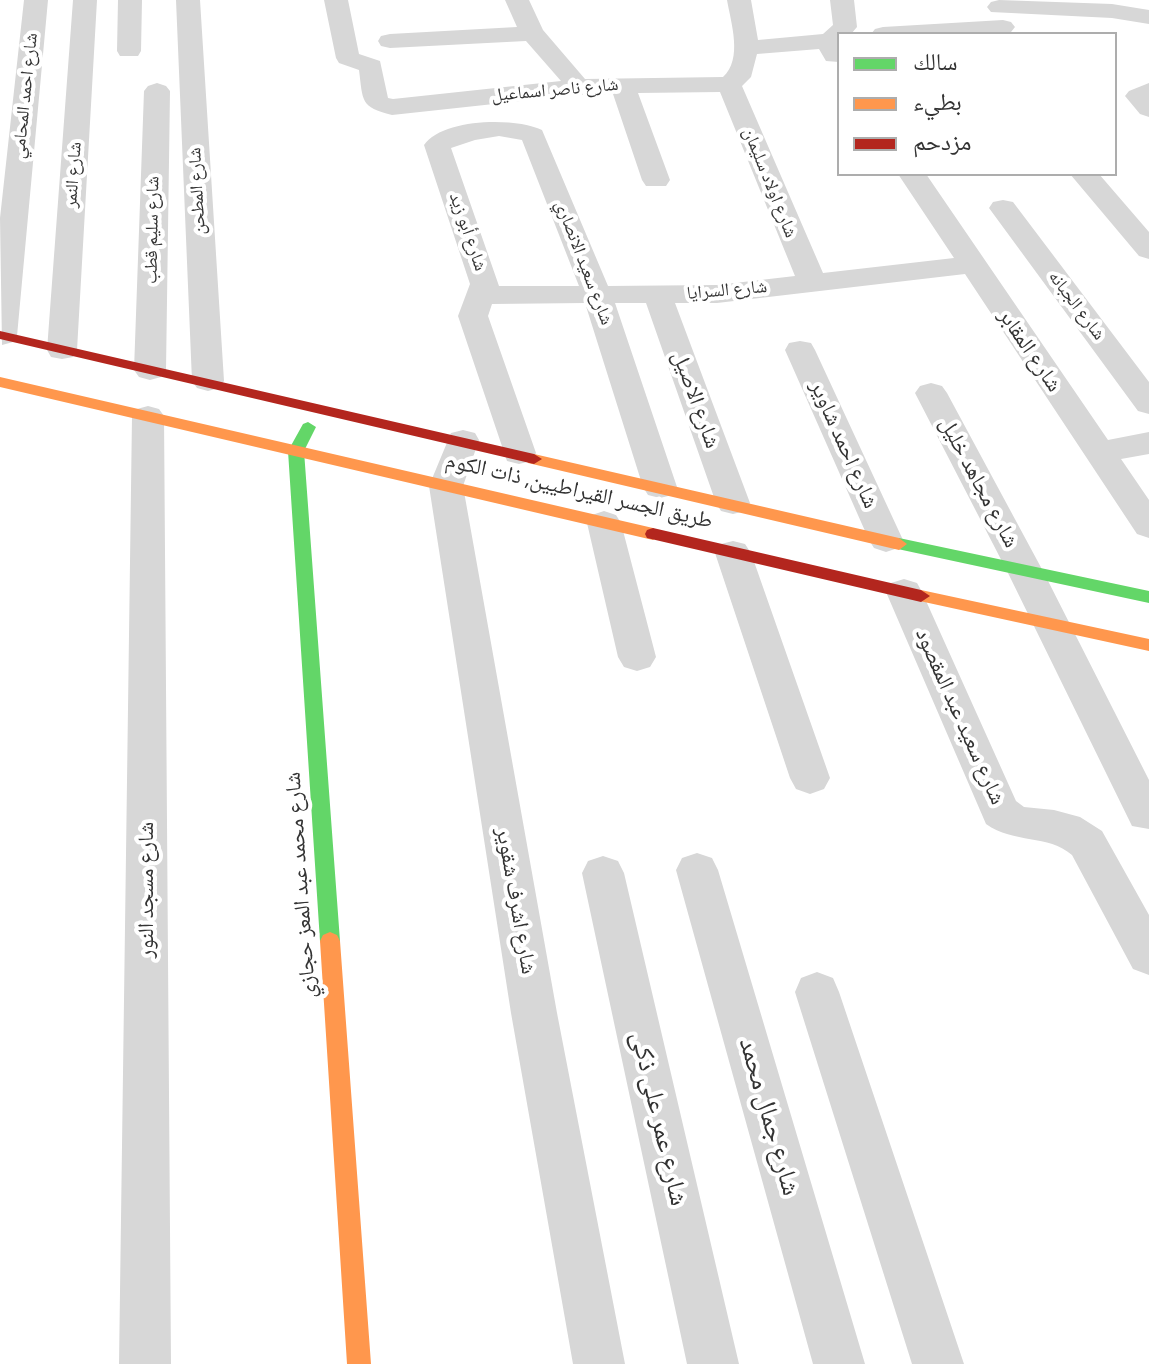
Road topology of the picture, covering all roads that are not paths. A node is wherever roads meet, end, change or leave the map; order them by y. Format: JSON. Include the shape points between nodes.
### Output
{"nodes":[{"id":1,"x":36,"y":0,"type":"edge"},
{"id":2,"x":85,"y":0,"type":"edge"},
{"id":3,"x":130,"y":0,"type":"edge"},
{"id":4,"x":188,"y":0,"type":"edge"},
{"id":5,"x":336,"y":0,"type":"edge"},
{"id":6,"x":517,"y":0,"type":"edge"},
{"id":7,"x":739,"y":0,"type":"edge"},
{"id":8,"x":842,"y":0,"type":"edge"},
{"id":9,"x":1147,"y":0,"type":"edge"},
{"id":10,"x":1149,"y":16,"type":"edge"},
{"id":11,"x":1001,"y":17,"type":"edge"},
{"id":12,"x":843,"y":32,"type":"edge"},
{"id":13,"x":897,"y":32,"type":"edge"},
{"id":14,"x":532,"y":33,"type":"junction"},
{"id":15,"x":390,"y":41,"type":"dead end"},
{"id":16,"x":747,"y":48,"type":"junction"},
{"id":17,"x":835,"y":48,"type":"edge"},
{"id":18,"x":129,"y":51,"type":"dead end"},
{"id":19,"x":729,"y":84,"type":"junction"},
{"id":20,"x":622,"y":85,"type":"junction"},
{"id":21,"x":577,"y":87,"type":"junction"},
{"id":22,"x":157,"y":91,"type":"dead end"},
{"id":23,"x":437,"y":145,"type":"joint"},
{"id":24,"x":913,"y":176,"type":"edge"},
{"id":25,"x":1086,"y":176,"type":"edge"},
{"id":26,"x":656,"y":180,"type":"dead end"},
{"id":27,"x":1003,"y":208,"type":"dead end"},
{"id":28,"x":1149,"y":250,"type":"edge"},
{"id":29,"x":971,"y":265,"type":"junction"},
{"id":30,"x":813,"y":282,"type":"junction"},
{"id":31,"x":483,"y":295,"type":"junction"},
{"id":32,"x":597,"y":295,"type":"junction"},
{"id":33,"x":658,"y":296,"type":"junction"},
{"id":34,"x":1,"y":335,"type":"edge"},
{"id":35,"x":62,"y":350,"type":"junction"},
{"id":36,"x":800,"y":350,"type":"dead end"},
{"id":37,"x":150,"y":370,"type":"junction"},
{"id":38,"x":208,"y":381,"type":"junction"},
{"id":39,"x":0,"y":382,"type":"edge"},
{"id":40,"x":107,"y":384,"type":"junction"},
{"id":41,"x":931,"y":393,"type":"dead end"},
{"id":42,"x":1149,"y":404,"type":"edge"},
{"id":43,"x":318,"y":406,"type":"junction"},
{"id":44,"x":148,"y":416,"type":"junction"},
{"id":45,"x":463,"y":440,"type":"junction"},
{"id":46,"x":1149,"y":443,"type":"edge"},
{"id":47,"x":296,"y":451,"type":"junction"},
{"id":48,"x":1098,"y":452,"type":"junction"},
{"id":49,"x":519,"y":453,"type":"junction"},
{"id":50,"x":446,"y":486,"type":"junction"},
{"id":51,"x":660,"y":487,"type":"junction"},
{"id":52,"x":733,"y":503,"type":"junction"},
{"id":53,"x":604,"y":523,"type":"junction"},
{"id":54,"x":1149,"y":526,"type":"edge"},
{"id":55,"x":886,"y":540,"type":"junction"},
{"id":56,"x":733,"y":553,"type":"junction"},
{"id":57,"x":1026,"y":573,"type":"junction"},
{"id":58,"x":904,"y":592,"type":"junction"},
{"id":59,"x":1149,"y":597,"type":"edge"},
{"id":60,"x":1050,"y":626,"type":"junction"},
{"id":61,"x":1149,"y":645,"type":"edge"},
{"id":62,"x":637,"y":657,"type":"dead end"},
{"id":63,"x":810,"y":778,"type":"dead end"},
{"id":64,"x":1146,"y":814,"type":"dead end"},
{"id":65,"x":697,"y":870,"type":"dead end"},
{"id":66,"x":603,"y":873,"type":"dead end"},
{"id":67,"x":1132,"y":894,"type":"edge"},
{"id":68,"x":1149,"y":956,"type":"edge"},
{"id":69,"x":817,"y":992,"type":"dead end"},
{"id":70,"x":145,"y":1364,"type":"edge"},
{"id":71,"x":359,"y":1364,"type":"edge"},
{"id":72,"x":599,"y":1364,"type":"edge"},
{"id":73,"x":713,"y":1364,"type":"edge"},
{"id":74,"x":839,"y":1364,"type":"edge"},
{"id":75,"x":938,"y":1364,"type":"edge"}],
"edges":[{"from":1,"to":34,"type":"street","name":"شارع احمد المحامي"},
{"from":2,"to":35,"type":"street","name":"شارع النمر"},
{"from":3,"to":18,"type":"street"},
{"from":4,"to":38,"type":"street","name":"شارع المطحن"},
{"from":5,"to":21,"type":"street","name":"شارع ناصر اسماعيل","via":[[348,58],[371,66],[376,102],[382,106]]},
{"from":6,"to":14,"type":"street"},
{"from":7,"to":16,"type":"street"},
{"from":8,"to":12,"type":"street"},
{"from":9,"to":10,"type":"street"},
{"from":10,"to":11,"type":"street","via":[[1112,11]]},
{"from":11,"to":13,"type":"street"},
{"from":14,"to":15,"type":"street"},
{"from":14,"to":21,"type":"street"},
{"from":16,"to":17,"type":"street"},
{"from":16,"to":19,"type":"street","via":[[739,77]]},
{"from":19,"to":20,"type":"street","name":"شارع ناصر اسماعيل"},
{"from":19,"to":30,"type":"street","name":"شارع اولاد سليمان"},
{"from":20,"to":21,"type":"street","name":"شارع ناصر اسماعيل"},
{"from":20,"to":26,"type":"street"},
{"from":22,"to":37,"type":"street","name":"شارع سليم قطب"},
{"from":23,"to":31,"type":"street","name":"شارع أبو زيد","via":[[485,284]]},
{"from":23,"to":32,"type":"street","name":"شارع سعيد الانصاري","via":[[470,132],[516,129],[533,136]]},
{"from":24,"to":29,"type":"street","name":"شارع المقابر"},
{"from":25,"to":28,"type":"street"},
{"from":27,"to":42,"type":"street","name":"شارع الجبانه"},
{"from":29,"to":30,"type":"street","name":"شارع السرايا"},
{"from":29,"to":48,"type":"street","name":"شارع المقابر"},
{"from":30,"to":33,"type":"street","name":"شارع السرايا"},
{"from":31,"to":32,"type":"street","name":"شارع السرايا"},
{"from":31,"to":49,"type":"street","name":"شارع أبو زيد","via":[[473,316]]},
{"from":32,"to":33,"type":"street","name":"شارع السرايا"},
{"from":32,"to":51,"type":"street","name":"شارع سعيد الانصاري"},
{"from":33,"to":52,"type":"street","name":"شارع الاصيل"},
{"from":34,"to":35,"type":"street","name":"طريق الجسر القيراطيين, ذات الكوم"},
{"from":35,"to":40,"type":"street","name":"طريق الجسر القيراطيين, ذات الكوم"},
{"from":36,"to":55,"type":"street","name":"شارع احمد شاوير"},
{"from":37,"to":38,"type":"street","name":"طريق الجسر القيراطيين, ذات الكوم"},
{"from":37,"to":40,"type":"street","name":"طريق الجسر القيراطيين, ذات الكوم"},
{"from":38,"to":43,"type":"street","name":"طريق الجسر القيراطيين, ذات الكوم"},
{"from":39,"to":40,"type":"street","name":"طريق الجسر القيراطيين, ذات الكوم"},
{"from":40,"to":44,"type":"street","name":"طريق الجسر القيراطيين, ذات الكوم"},
{"from":41,"to":57,"type":"street","name":"شارع مجاهد خليل"},
{"from":43,"to":45,"type":"street","name":"طريق الجسر القيراطيين, ذات الكوم"},
{"from":43,"to":47,"type":"street"},
{"from":44,"to":47,"type":"street","name":"طريق الجسر القيراطيين, ذات الكوم"},
{"from":44,"to":70,"type":"street","name":"شارع مسجد النور"},
{"from":45,"to":49,"type":"street","name":"طريق الجسر القيراطيين, ذات الكوم"},
{"from":45,"to":50,"type":"street","name":"شارع اشرف شقوير"},
{"from":46,"to":48,"type":"street"},
{"from":47,"to":50,"type":"street","name":"طريق الجسر القيراطيين, ذات الكوم"},
{"from":47,"to":71,"type":"street","name":"شارع محمد عبد المعز حجازي"},
{"from":48,"to":54,"type":"street","name":"شارع المقابر"},
{"from":49,"to":51,"type":"street","name":"طريق الجسر القيراطيين, ذات الكوم"},
{"from":50,"to":53,"type":"street","name":"طريق الجسر القيراطيين, ذات الكوم"},
{"from":50,"to":72,"type":"street","name":"شارع اشرف شقوير"},
{"from":51,"to":52,"type":"street","name":"طريق الجسر القيراطيين, ذات الكوم"},
{"from":52,"to":55,"type":"street","name":"طريق الجسر القيراطيين, ذات الكوم"},
{"from":53,"to":56,"type":"street","name":"طريق الجسر القيراطيين, ذات الكوم"},
{"from":53,"to":62,"type":"street"},
{"from":55,"to":57,"type":"street","name":"طريق الجسر القيراطيين, ذات الكوم"},
{"from":56,"to":58,"type":"street","name":"طريق الجسر القيراطيين, ذات الكوم"},
{"from":56,"to":63,"type":"street"},
{"from":57,"to":59,"type":"street","name":"طريق الجسر القيراطيين, ذات الكوم"},
{"from":57,"to":60,"type":"street","name":"شارع مجاهد خليل"},
{"from":58,"to":60,"type":"street","name":"طريق الجسر القيراطيين, ذات الكوم"},
{"from":58,"to":67,"type":"street","name":"شارع سعيد عبد المقصود","via":[[1000,812],[1019,824],[1066,827],[1078,833]]},
{"from":60,"to":61,"type":"street","name":"طريق الجسر القيراطيين, ذات الكوم"},
{"from":60,"to":64,"type":"street","name":"شارع مجاهد خليل"},
{"from":65,"to":74,"type":"street","name":"شارع جمال محمد"},
{"from":66,"to":73,"type":"street","name":"شارع عمر على ذكى"},
{"from":67,"to":68,"type":"street","name":"شارع سعيد عبد المقصود"},
{"from":69,"to":75,"type":"street"}]}
